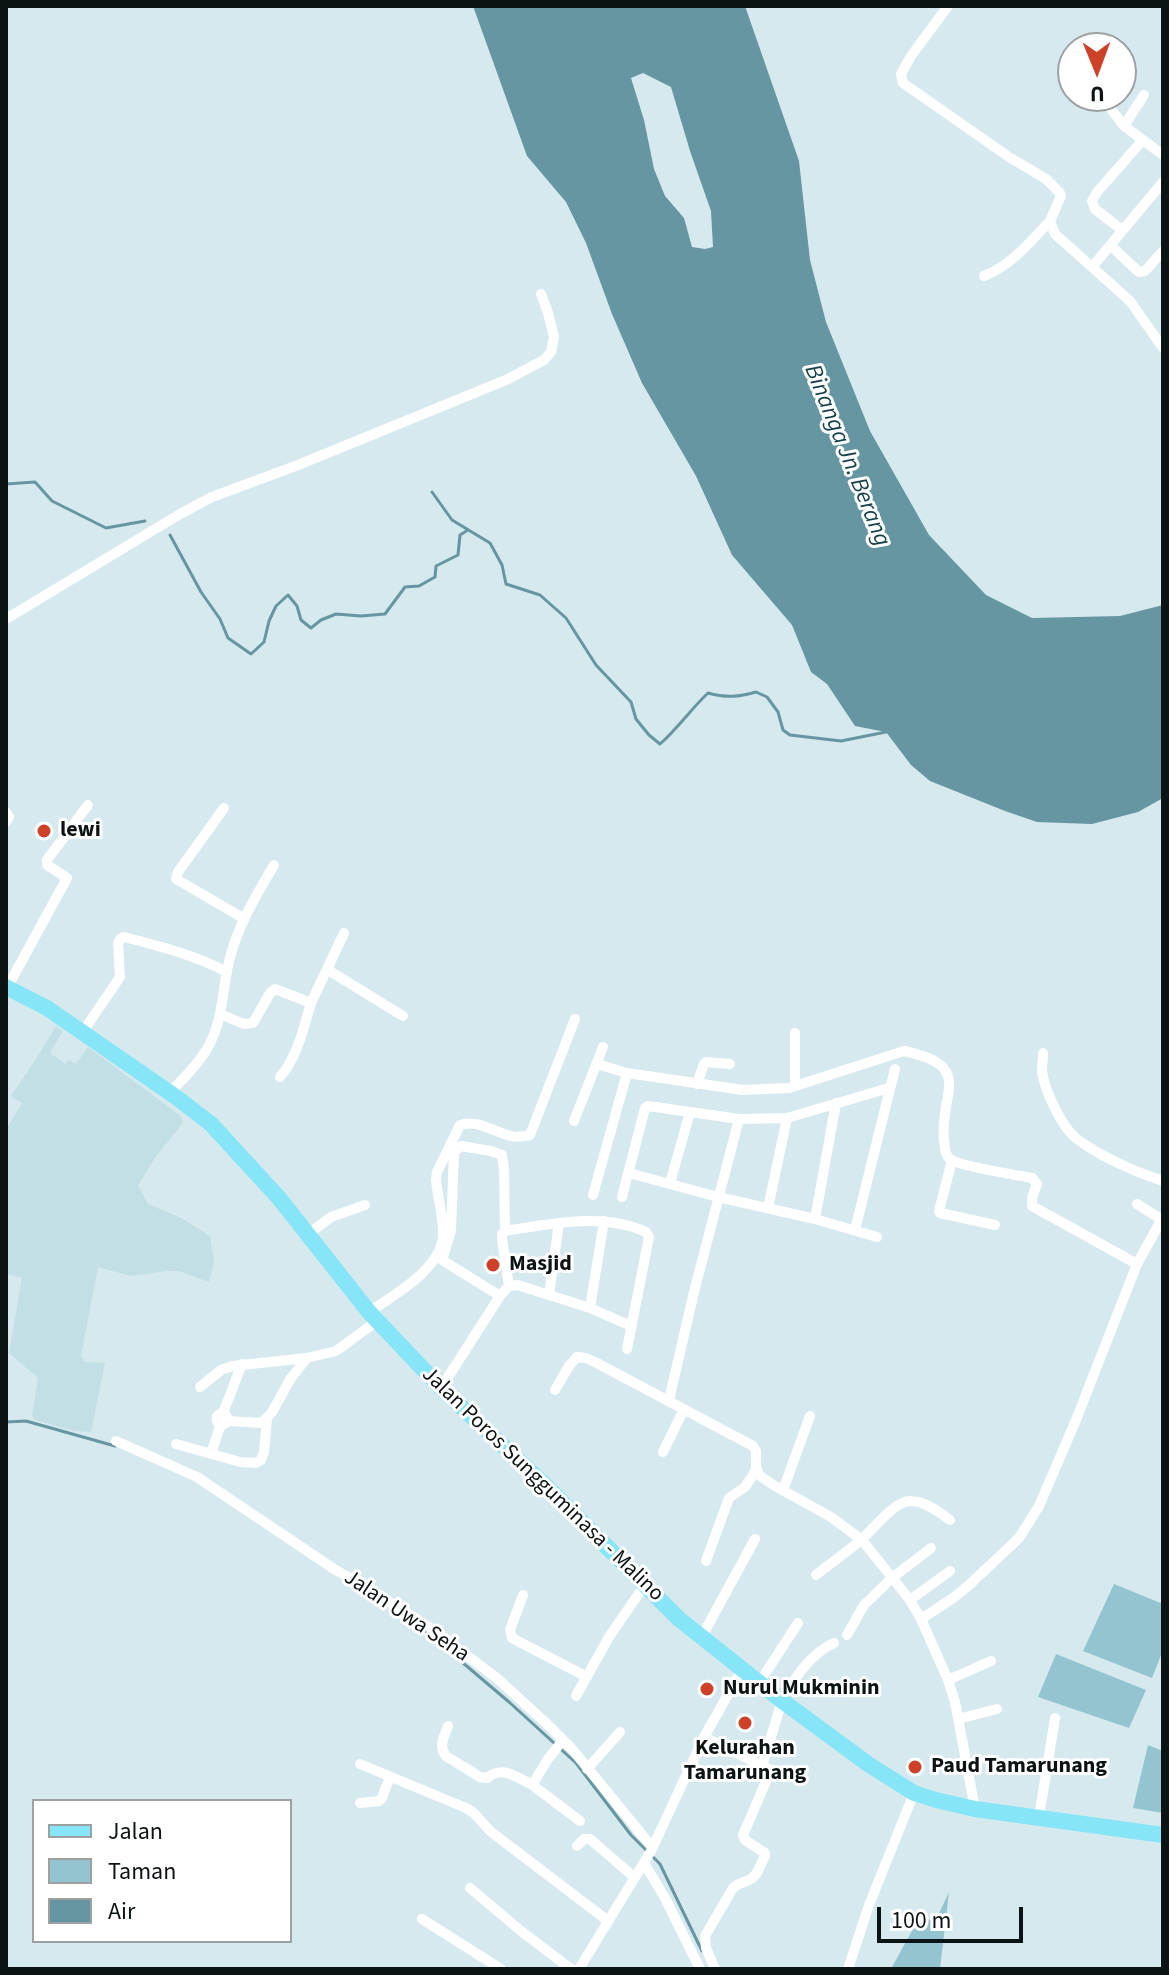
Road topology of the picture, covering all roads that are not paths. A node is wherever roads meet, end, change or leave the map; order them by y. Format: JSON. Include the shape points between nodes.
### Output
{"nodes":[{"id":1,"x":948,"y":6,"type":"edge"},
{"id":2,"x":1144,"y":95,"type":"dead end"},
{"id":3,"x":1113,"y":112,"type":"edge"},
{"id":4,"x":1124,"y":126,"type":"junction"},
{"id":5,"x":1142,"y":141,"type":"junction"},
{"id":6,"x":1163,"y":155,"type":"edge"},
{"id":7,"x":1163,"y":182,"type":"edge"},
{"id":8,"x":1050,"y":221,"type":"junction"},
{"id":9,"x":1122,"y":230,"type":"junction"},
{"id":10,"x":1111,"y":246,"type":"junction"},
{"id":11,"x":1163,"y":251,"type":"edge"},
{"id":12,"x":1092,"y":267,"type":"junction"},
{"id":13,"x":984,"y":276,"type":"dead end"},
{"id":14,"x":541,"y":294,"type":"dead end"},
{"id":15,"x":1163,"y":348,"type":"edge"},
{"id":16,"x":6,"y":619,"type":"edge"},
{"id":17,"x":88,"y":805,"type":"dead end"},
{"id":18,"x":224,"y":808,"type":"dead end"},
{"id":19,"x":6,"y":812,"type":"edge"},
{"id":20,"x":6,"y":822,"type":"edge"},
{"id":21,"x":274,"y":865,"type":"dead end"},
{"id":22,"x":243,"y":918,"type":"junction"},
{"id":23,"x":344,"y":933,"type":"dead end"},
{"id":24,"x":328,"y":970,"type":"junction"},
{"id":25,"x":227,"y":972,"type":"junction"},
{"id":26,"x":7,"y":987,"type":"edge"},
{"id":27,"x":311,"y":1003,"type":"junction"},
{"id":28,"x":220,"y":1014,"type":"junction"},
{"id":29,"x":403,"y":1016,"type":"dead end"},
{"id":30,"x":575,"y":1019,"type":"dead end"},
{"id":31,"x":82,"y":1033,"type":"junction"},
{"id":32,"x":795,"y":1033,"type":"dead end"},
{"id":33,"x":603,"y":1047,"type":"dead end"},
{"id":34,"x":1043,"y":1053,"type":"dead end"},
{"id":35,"x":597,"y":1064,"type":"junction"},
{"id":36,"x":730,"y":1064,"type":"dead end"},
{"id":37,"x":895,"y":1069,"type":"dead end"},
{"id":38,"x":627,"y":1073,"type":"junction"},
{"id":39,"x":280,"y":1077,"type":"dead end"},
{"id":40,"x":697,"y":1084,"type":"junction"},
{"id":41,"x":795,"y":1086,"type":"junction"},
{"id":42,"x":889,"y":1088,"type":"junction"},
{"id":43,"x":170,"y":1093,"type":"junction"},
{"id":44,"x":836,"y":1103,"type":"junction"},
{"id":45,"x":690,"y":1112,"type":"junction"},
{"id":46,"x":787,"y":1118,"type":"junction"},
{"id":47,"x":739,"y":1119,"type":"junction"},
{"id":48,"x":574,"y":1121,"type":"dead end"},
{"id":49,"x":952,"y":1160,"type":"junction"},
{"id":50,"x":629,"y":1173,"type":"junction"},
{"id":51,"x":1163,"y":1181,"type":"edge"},
{"id":52,"x":670,"y":1183,"type":"junction"},
{"id":53,"x":593,"y":1195,"type":"dead end"},
{"id":54,"x":622,"y":1197,"type":"dead end"},
{"id":55,"x":718,"y":1197,"type":"junction"},
{"id":56,"x":1137,"y":1204,"type":"dead end"},
{"id":57,"x":365,"y":1205,"type":"dead end"},
{"id":58,"x":768,"y":1208,"type":"junction"},
{"id":59,"x":1162,"y":1218,"type":"edge"},
{"id":60,"x":815,"y":1219,"type":"junction"},
{"id":61,"x":604,"y":1221,"type":"junction"},
{"id":62,"x":559,"y":1223,"type":"junction"},
{"id":63,"x":995,"y":1225,"type":"dead end"},
{"id":64,"x":855,"y":1230,"type":"junction"},
{"id":65,"x":505,"y":1231,"type":"junction"},
{"id":66,"x":308,"y":1234,"type":"junction"},
{"id":67,"x":877,"y":1237,"type":"dead end"},
{"id":68,"x":1137,"y":1264,"type":"junction"},
{"id":69,"x":509,"y":1286,"type":"junction"},
{"id":70,"x":549,"y":1295,"type":"junction"},
{"id":71,"x":500,"y":1296,"type":"junction"},
{"id":72,"x":590,"y":1308,"type":"junction"},
{"id":73,"x":373,"y":1316,"type":"junction"},
{"id":74,"x":631,"y":1326,"type":"junction"},
{"id":75,"x":627,"y":1349,"type":"dead end"},
{"id":76,"x":307,"y":1358,"type":"junction"},
{"id":77,"x":242,"y":1364,"type":"junction"},
{"id":78,"x":200,"y":1387,"type":"dead end"},
{"id":79,"x":441,"y":1388,"type":"junction"},
{"id":80,"x":555,"y":1390,"type":"dead end"},
{"id":81,"x":669,"y":1400,"type":"junction"},
{"id":82,"x":684,"y":1409,"type":"junction"},
{"id":83,"x":810,"y":1416,"type":"dead end"},
{"id":84,"x":224,"y":1419,"type":"junction"},
{"id":85,"x":267,"y":1419,"type":"junction"},
{"id":86,"x":116,"y":1441,"type":"dead end"},
{"id":87,"x":176,"y":1444,"type":"dead end"},
{"id":88,"x":663,"y":1452,"type":"dead end"},
{"id":89,"x":211,"y":1453,"type":"junction"},
{"id":90,"x":757,"y":1469,"type":"junction"},
{"id":91,"x":783,"y":1490,"type":"junction"},
{"id":92,"x":950,"y":1520,"type":"dead end"},
{"id":93,"x":755,"y":1539,"type":"dead end"},
{"id":94,"x":862,"y":1540,"type":"junction"},
{"id":95,"x":931,"y":1548,"type":"dead end"},
{"id":96,"x":706,"y":1561,"type":"dead end"},
{"id":97,"x":950,"y":1571,"type":"dead end"},
{"id":98,"x":816,"y":1575,"type":"dead end"},
{"id":99,"x":892,"y":1578,"type":"junction"},
{"id":100,"x":644,"y":1586,"type":"junction"},
{"id":101,"x":523,"y":1595,"type":"dead end"},
{"id":102,"x":910,"y":1600,"type":"junction"},
{"id":103,"x":921,"y":1619,"type":"junction"},
{"id":104,"x":798,"y":1623,"type":"dead end"},
{"id":105,"x":847,"y":1635,"type":"dead end"},
{"id":106,"x":701,"y":1638,"type":"junction"},
{"id":107,"x":834,"y":1643,"type":"dead end"},
{"id":108,"x":991,"y":1661,"type":"dead end"},
{"id":109,"x":742,"y":1670,"type":"junction"},
{"id":110,"x":587,"y":1677,"type":"junction"},
{"id":111,"x":948,"y":1680,"type":"junction"},
{"id":112,"x":759,"y":1683,"type":"junction"},
{"id":113,"x":576,"y":1696,"type":"dead end"},
{"id":114,"x":782,"y":1700,"type":"junction"},
{"id":115,"x":997,"y":1709,"type":"dead end"},
{"id":116,"x":1055,"y":1718,"type":"dead end"},
{"id":117,"x":958,"y":1719,"type":"junction"},
{"id":118,"x":448,"y":1726,"type":"dead end"},
{"id":119,"x":620,"y":1732,"type":"dead end"},
{"id":120,"x":704,"y":1737,"type":"junction"},
{"id":121,"x":560,"y":1744,"type":"junction"},
{"id":122,"x":360,"y":1764,"type":"dead end"},
{"id":123,"x":766,"y":1768,"type":"junction"},
{"id":124,"x":587,"y":1769,"type":"junction"},
{"id":125,"x":783,"y":1776,"type":"dead end"},
{"id":126,"x":390,"y":1777,"type":"junction"},
{"id":127,"x":531,"y":1784,"type":"junction"},
{"id":128,"x":914,"y":1793,"type":"junction"},
{"id":129,"x":360,"y":1803,"type":"dead end"},
{"id":130,"x":975,"y":1809,"type":"junction"},
{"id":131,"x":1039,"y":1817,"type":"junction"},
{"id":132,"x":580,"y":1821,"type":"dead end"},
{"id":133,"x":1163,"y":1835,"type":"edge"},
{"id":134,"x":577,"y":1846,"type":"dead end"},
{"id":135,"x":648,"y":1856,"type":"junction"},
{"id":136,"x":634,"y":1877,"type":"junction"},
{"id":137,"x":470,"y":1888,"type":"dead end"},
{"id":138,"x":422,"y":1919,"type":"dead end"},
{"id":139,"x":608,"y":1921,"type":"junction"},
{"id":140,"x":501,"y":1969,"type":"edge"},
{"id":141,"x":571,"y":1969,"type":"edge"},
{"id":142,"x":579,"y":1969,"type":"edge"},
{"id":143,"x":700,"y":1969,"type":"edge"},
{"id":144,"x":715,"y":1969,"type":"edge"},
{"id":145,"x":848,"y":1969,"type":"edge"}],
"edges":[{"from":1,"to":8,"type":"street","via":[[911,56],[901,74],[903,83],[1054,186],[1061,199]]},
{"from":2,"to":4,"type":"street"},
{"from":3,"to":4,"type":"street"},
{"from":4,"to":5,"type":"street"},
{"from":5,"to":6,"type":"street"},
{"from":5,"to":9,"type":"street","via":[[1092,201]]},
{"from":7,"to":9,"type":"street"},
{"from":8,"to":12,"type":"street","via":[[1055,234]]},
{"from":8,"to":13,"type":"street","via":[[1022,250]]},
{"from":9,"to":10,"type":"street"},
{"from":10,"to":11,"type":"street","via":[[1139,272]]},
{"from":10,"to":12,"type":"street"},
{"from":12,"to":15,"type":"street","via":[[1130,301]]},
{"from":14,"to":16,"type":"street","via":[[554,337],[544,360],[212,497]]},
{"from":17,"to":26,"type":"street","via":[[47,860],[67,878]]},
{"from":18,"to":22,"type":"street","via":[[176,879]]},
{"from":19,"to":20,"type":"street"},
{"from":21,"to":22,"type":"street"},
{"from":22,"to":25,"type":"street"},
{"from":23,"to":24,"type":"street"},
{"from":24,"to":27,"type":"street"},
{"from":24,"to":29,"type":"street"},
{"from":25,"to":28,"type":"street"},
{"from":25,"to":31,"type":"street","via":[[124,937],[118,943],[120,977]]},
{"from":26,"to":31,"type":"main road","name":"Jalan Poros Sungguminasa - Malino"},
{"from":27,"to":28,"type":"street","via":[[275,989],[253,1023]]},
{"from":27,"to":39,"type":"street","via":[[295,1054]]},
{"from":28,"to":43,"type":"street","via":[[205,1052]]},
{"from":30,"to":73,"type":"street","via":[[530,1135],[460,1125],[437,1172],[443,1239],[435,1258]]},
{"from":31,"to":43,"type":"main road","name":"Jalan Poros Sungguminasa - Malino"},
{"from":32,"to":41,"type":"street"},
{"from":33,"to":35,"type":"street"},
{"from":34,"to":51,"type":"street","via":[[1047,1090],[1075,1138],[1131,1170]]},
{"from":35,"to":38,"type":"street"},
{"from":35,"to":48,"type":"street"},
{"from":36,"to":40,"type":"street","via":[[706,1062]]},
{"from":37,"to":42,"type":"street"},
{"from":38,"to":40,"type":"street"},
{"from":38,"to":53,"type":"street"},
{"from":40,"to":41,"type":"street","via":[[743,1090]]},
{"from":41,"to":49,"type":"street","via":[[904,1051],[938,1062],[951,1087],[943,1130],[945,1152]]},
{"from":42,"to":44,"type":"street"},
{"from":42,"to":64,"type":"street"},
{"from":43,"to":66,"type":"main road","name":"Jalan Poros Sungguminasa - Malino","via":[[232,1145]]},
{"from":44,"to":46,"type":"street"},
{"from":44,"to":60,"type":"street"},
{"from":45,"to":47,"type":"street"},
{"from":45,"to":50,"type":"street","via":[[645,1108]]},
{"from":45,"to":52,"type":"street"},
{"from":46,"to":47,"type":"street"},
{"from":46,"to":58,"type":"street"},
{"from":47,"to":55,"type":"street"},
{"from":49,"to":63,"type":"street","via":[[940,1213]]},
{"from":49,"to":68,"type":"street","via":[[1032,1178],[1037,1184],[1032,1206]]},
{"from":50,"to":52,"type":"street"},
{"from":50,"to":54,"type":"street"},
{"from":52,"to":55,"type":"street"},
{"from":55,"to":58,"type":"street"},
{"from":55,"to":81,"type":"street"},
{"from":56,"to":59,"type":"street"},
{"from":57,"to":66,"type":"street","via":[[331,1217]]},
{"from":58,"to":60,"type":"street"},
{"from":59,"to":68,"type":"street"},
{"from":60,"to":64,"type":"street"},
{"from":61,"to":62,"type":"street"},
{"from":61,"to":72,"type":"street"},
{"from":61,"to":74,"type":"street","via":[[638,1228],[649,1237]]},
{"from":62,"to":65,"type":"street"},
{"from":62,"to":70,"type":"street"},
{"from":64,"to":67,"type":"street"},
{"from":65,"to":69,"type":"street"},
{"from":65,"to":71,"type":"street","via":[[502,1155],[461,1146],[454,1152],[451,1231],[442,1260]]},
{"from":66,"to":73,"type":"main road","name":"Jalan Poros Sungguminasa - Malino"},
{"from":68,"to":103,"type":"street","via":[[1039,1506],[1019,1538],[960,1592]]},
{"from":69,"to":70,"type":"street"},
{"from":69,"to":71,"type":"street"},
{"from":70,"to":72,"type":"street"},
{"from":71,"to":79,"type":"street"},
{"from":72,"to":74,"type":"street"},
{"from":73,"to":76,"type":"street","via":[[336,1351]]},
{"from":73,"to":79,"type":"main road","name":"Jalan Poros Sungguminasa - Malino"},
{"from":74,"to":75,"type":"street"},
{"from":76,"to":77,"type":"street"},
{"from":76,"to":85,"type":"street"},
{"from":77,"to":78,"type":"street","via":[[221,1370]]},
{"from":77,"to":84,"type":"street"},
{"from":79,"to":100,"type":"main road","name":"Jalan Poros Sungguminasa - Malino"},
{"from":80,"to":81,"type":"street","via":[[577,1357]]},
{"from":81,"to":82,"type":"street"},
{"from":82,"to":88,"type":"street"},
{"from":82,"to":90,"type":"street","via":[[753,1446]]},
{"from":83,"to":91,"type":"street"},
{"from":84,"to":85,"type":"street"},
{"from":84,"to":89,"type":"street"},
{"from":85,"to":89,"type":"street","via":[[261,1460],[240,1462]]},
{"from":86,"to":121,"type":"street","name":"Jalan Uwa Seha","via":[[197,1477],[426,1625],[498,1679]]},
{"from":87,"to":89,"type":"street"},
{"from":90,"to":91,"type":"street"},
{"from":90,"to":96,"type":"street","via":[[729,1498]]},
{"from":91,"to":94,"type":"street"},
{"from":92,"to":94,"type":"street","via":[[923,1504],[905,1502]]},
{"from":93,"to":106,"type":"street"},
{"from":94,"to":98,"type":"street"},
{"from":94,"to":99,"type":"street"},
{"from":95,"to":99,"type":"street"},
{"from":97,"to":102,"type":"street"},
{"from":99,"to":102,"type":"street"},
{"from":99,"to":105,"type":"street","via":[[864,1605]]},
{"from":100,"to":106,"type":"main road","name":"Jalan Poros Sungguminasa - Malino"},
{"from":100,"to":110,"type":"street"},
{"from":101,"to":110,"type":"street","via":[[512,1638]]},
{"from":102,"to":103,"type":"street"},
{"from":103,"to":111,"type":"street"},
{"from":104,"to":112,"type":"street"},
{"from":106,"to":109,"type":"main road","name":"Jalan Poros Sungguminasa - Malino"},
{"from":107,"to":114,"type":"street","via":[[800,1671]]},
{"from":108,"to":111,"type":"street"},
{"from":109,"to":112,"type":"main road","name":"Jalan Poros Sungguminasa - Malino"},
{"from":109,"to":120,"type":"street"},
{"from":110,"to":113,"type":"street"},
{"from":111,"to":117,"type":"street"},
{"from":112,"to":114,"type":"main road","name":"Jalan Poros Sungguminasa - Malino"},
{"from":114,"to":123,"type":"street"},
{"from":114,"to":128,"type":"main road","name":"Jalan Poros Sungguminasa - Malino"},
{"from":115,"to":117,"type":"street"},
{"from":116,"to":131,"type":"street"},
{"from":117,"to":130,"type":"street"},
{"from":118,"to":127,"type":"street","via":[[442,1743],[446,1756],[480,1777],[503,1772]]},
{"from":119,"to":124,"type":"street"},
{"from":120,"to":123,"type":"street"},
{"from":120,"to":135,"type":"street"},
{"from":121,"to":124,"type":"street","name":"Jalan Uwa Seha"},
{"from":121,"to":127,"type":"street"},
{"from":122,"to":126,"type":"street"},
{"from":123,"to":125,"type":"street"},
{"from":123,"to":144,"type":"street","via":[[743,1835],[765,1856],[755,1875],[733,1888],[705,1936]]},
{"from":124,"to":135,"type":"street","name":"Jalan Uwa Seha"},
{"from":126,"to":129,"type":"street","via":[[379,1801]]},
{"from":126,"to":139,"type":"street","via":[[474,1813]]},
{"from":127,"to":132,"type":"street"},
{"from":128,"to":130,"type":"main road","name":"Jalan Poros Sungguminasa - Malino"},
{"from":128,"to":145,"type":"street"},
{"from":130,"to":131,"type":"main road","name":"Jalan Poros Sungguminasa - Malino"},
{"from":131,"to":133,"type":"main road","name":"Jalan Poros Sungguminasa - Malino"},
{"from":134,"to":136,"type":"street","via":[[590,1839]]},
{"from":135,"to":136,"type":"street"},
{"from":135,"to":143,"type":"street","name":"Jalan Uwa Seha"},
{"from":136,"to":139,"type":"street"},
{"from":137,"to":141,"type":"street"},
{"from":138,"to":140,"type":"street"},
{"from":139,"to":142,"type":"street"}]}
